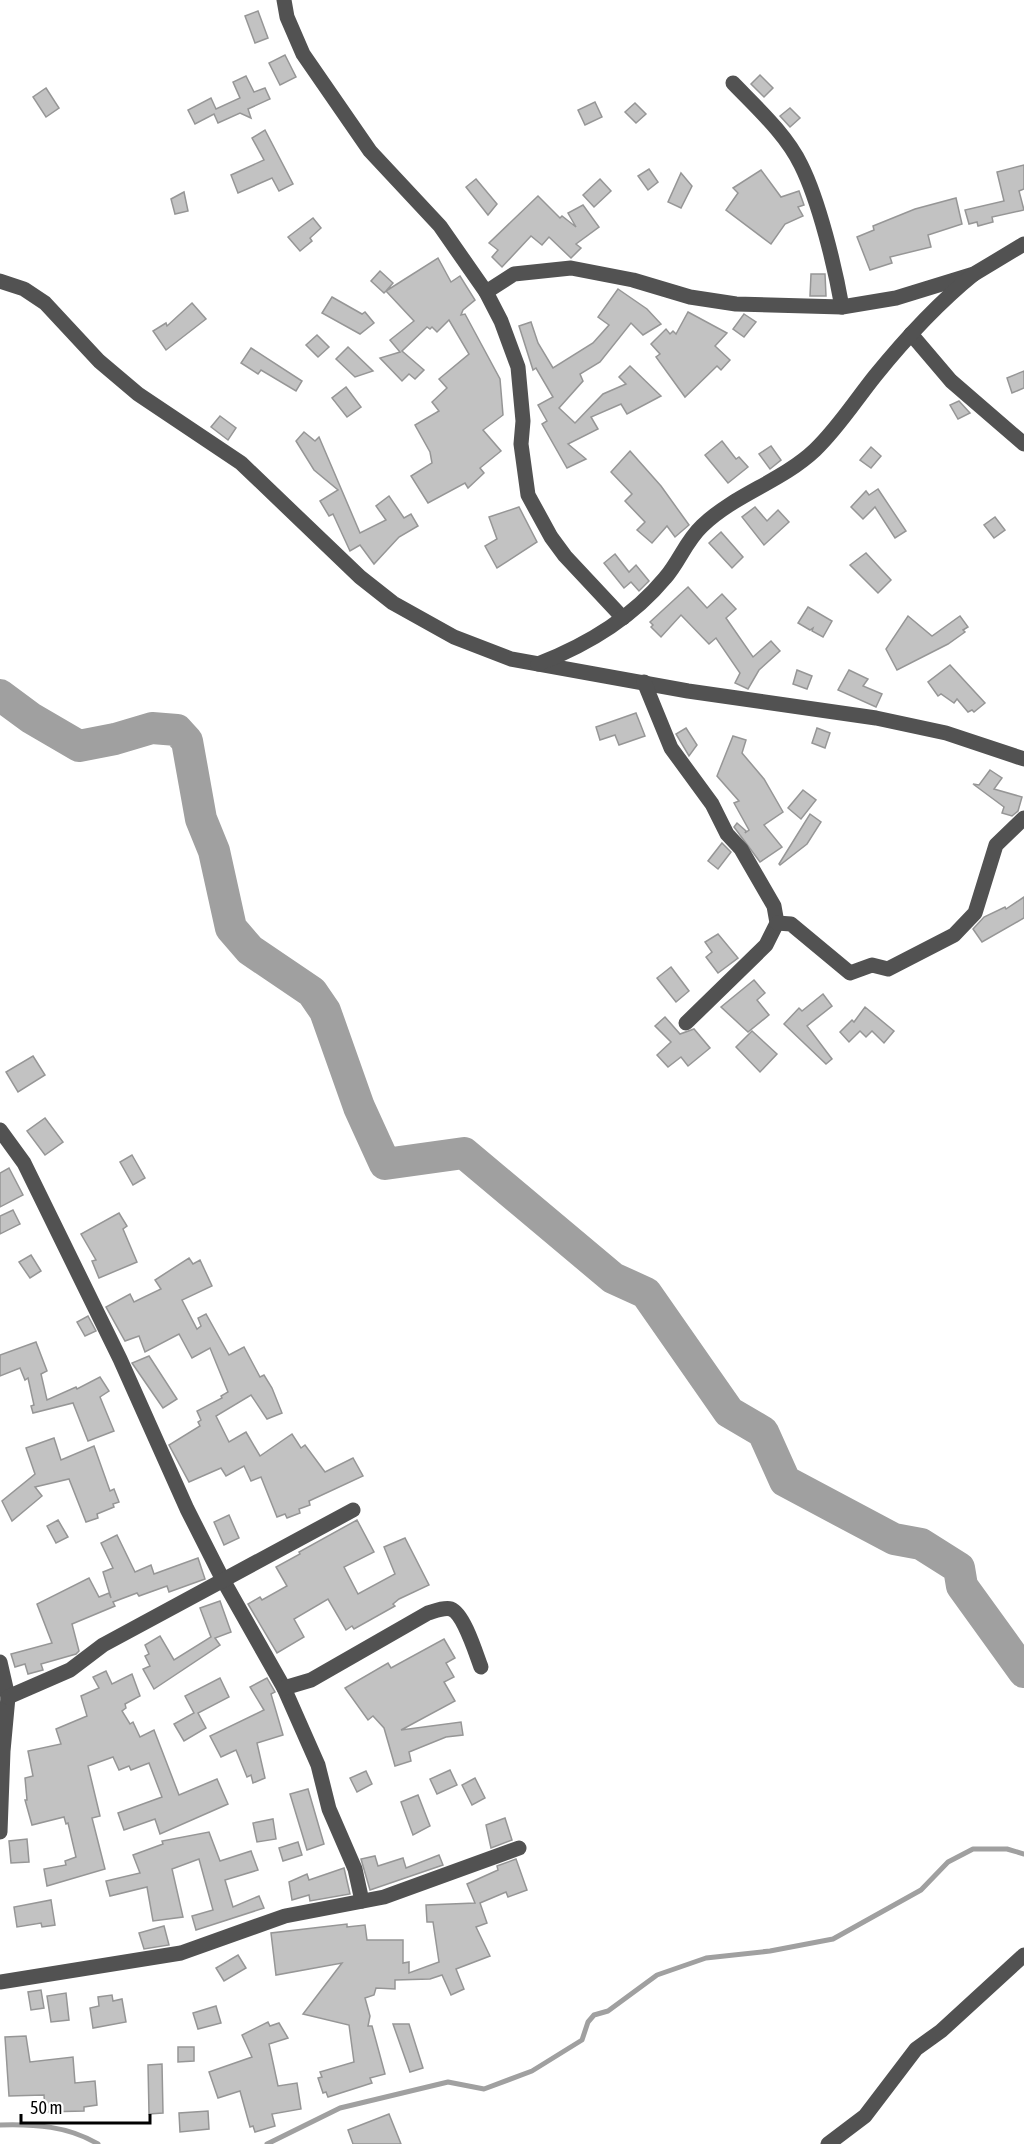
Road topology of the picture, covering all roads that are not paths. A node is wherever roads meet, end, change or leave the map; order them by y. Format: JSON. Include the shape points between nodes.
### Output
{"nodes":[{"id":1,"x":284,"y":0,"type":"edge"},
{"id":2,"x":733,"y":83,"type":"dead end"},
{"id":3,"x":1024,"y":244,"type":"edge"},
{"id":4,"x":974,"y":274,"type":"junction"},
{"id":5,"x":0,"y":281,"type":"edge"},
{"id":6,"x":486,"y":292,"type":"junction"},
{"id":7,"x":842,"y":307,"type":"junction"},
{"id":8,"x":911,"y":334,"type":"junction"},
{"id":9,"x":1024,"y":444,"type":"edge"},
{"id":10,"x":623,"y":618,"type":"junction"},
{"id":11,"x":538,"y":664,"type":"junction"},
{"id":12,"x":644,"y":682,"type":"junction"},
{"id":13,"x":1024,"y":759,"type":"edge"},
{"id":14,"x":1024,"y":818,"type":"edge"},
{"id":15,"x":777,"y":923,"type":"junction"},
{"id":16,"x":686,"y":1023,"type":"dead end"},
{"id":17,"x":0,"y":1130,"type":"edge"},
{"id":18,"x":354,"y":1510,"type":"dead end"},
{"id":19,"x":223,"y":1580,"type":"junction"},
{"id":20,"x":0,"y":1662,"type":"edge"},
{"id":21,"x":481,"y":1667,"type":"dead end"},
{"id":22,"x":284,"y":1688,"type":"junction"},
{"id":23,"x":5,"y":1705,"type":"edge"},
{"id":24,"x":0,"y":1832,"type":"edge"},
{"id":25,"x":519,"y":1848,"type":"dead end"},
{"id":26,"x":362,"y":1901,"type":"junction"},
{"id":27,"x":1024,"y":1955,"type":"edge"},
{"id":28,"x":0,"y":1982,"type":"edge"},
{"id":29,"x":828,"y":2144,"type":"edge"}],
"edges":[{"from":1,"to":6,"type":"street","via":[[303,54],[370,151],[440,226]]},
{"from":2,"to":7,"type":"street","via":[[784,138],[801,164]]},
{"from":3,"to":4,"type":"street"},
{"from":4,"to":7,"type":"street","via":[[896,298]]},
{"from":4,"to":8,"type":"street"},
{"from":5,"to":11,"type":"street","via":[[24,289],[45,303],[99,361],[138,394],[241,463],[360,577],[393,603],[482,650]]},
{"from":6,"to":7,"type":"street","via":[[514,274],[571,268],[736,304]]},
{"from":6,"to":10,"type":"street","via":[[518,367],[521,444],[528,495],[565,556]]},
{"from":8,"to":9,"type":"street","via":[[951,381]]},
{"from":8,"to":10,"type":"street","via":[[834,432],[788,473],[714,515],[683,549],[666,578]]},
{"from":10,"to":11,"type":"street","via":[[596,638]]},
{"from":11,"to":12,"type":"street"},
{"from":12,"to":13,"type":"street","via":[[876,718],[946,733]]},
{"from":12,"to":15,"type":"street","via":[[671,748],[741,849],[774,906]]},
{"from":14,"to":15,"type":"street","via":[[996,845],[975,913],[954,935],[888,969],[872,965],[850,973],[791,924]]},
{"from":15,"to":16,"type":"street","via":[[755,958]]},
{"from":17,"to":19,"type":"street","via":[[24,1162]]},
{"from":18,"to":19,"type":"street"},
{"from":19,"to":22,"type":"street"},
{"from":19,"to":23,"type":"street"},
{"from":20,"to":23,"type":"street"},
{"from":21,"to":22,"type":"street","via":[[460,1616],[452,1610],[440,1609],[311,1680]]},
{"from":22,"to":26,"type":"street","via":[[318,1765],[329,1809],[355,1869]]},
{"from":23,"to":24,"type":"street"},
{"from":25,"to":26,"type":"street","via":[[406,1890]]},
{"from":26,"to":28,"type":"street","via":[[285,1916],[181,1953]]},
{"from":27,"to":29,"type":"street","via":[[916,2049],[865,2116]]}]}
